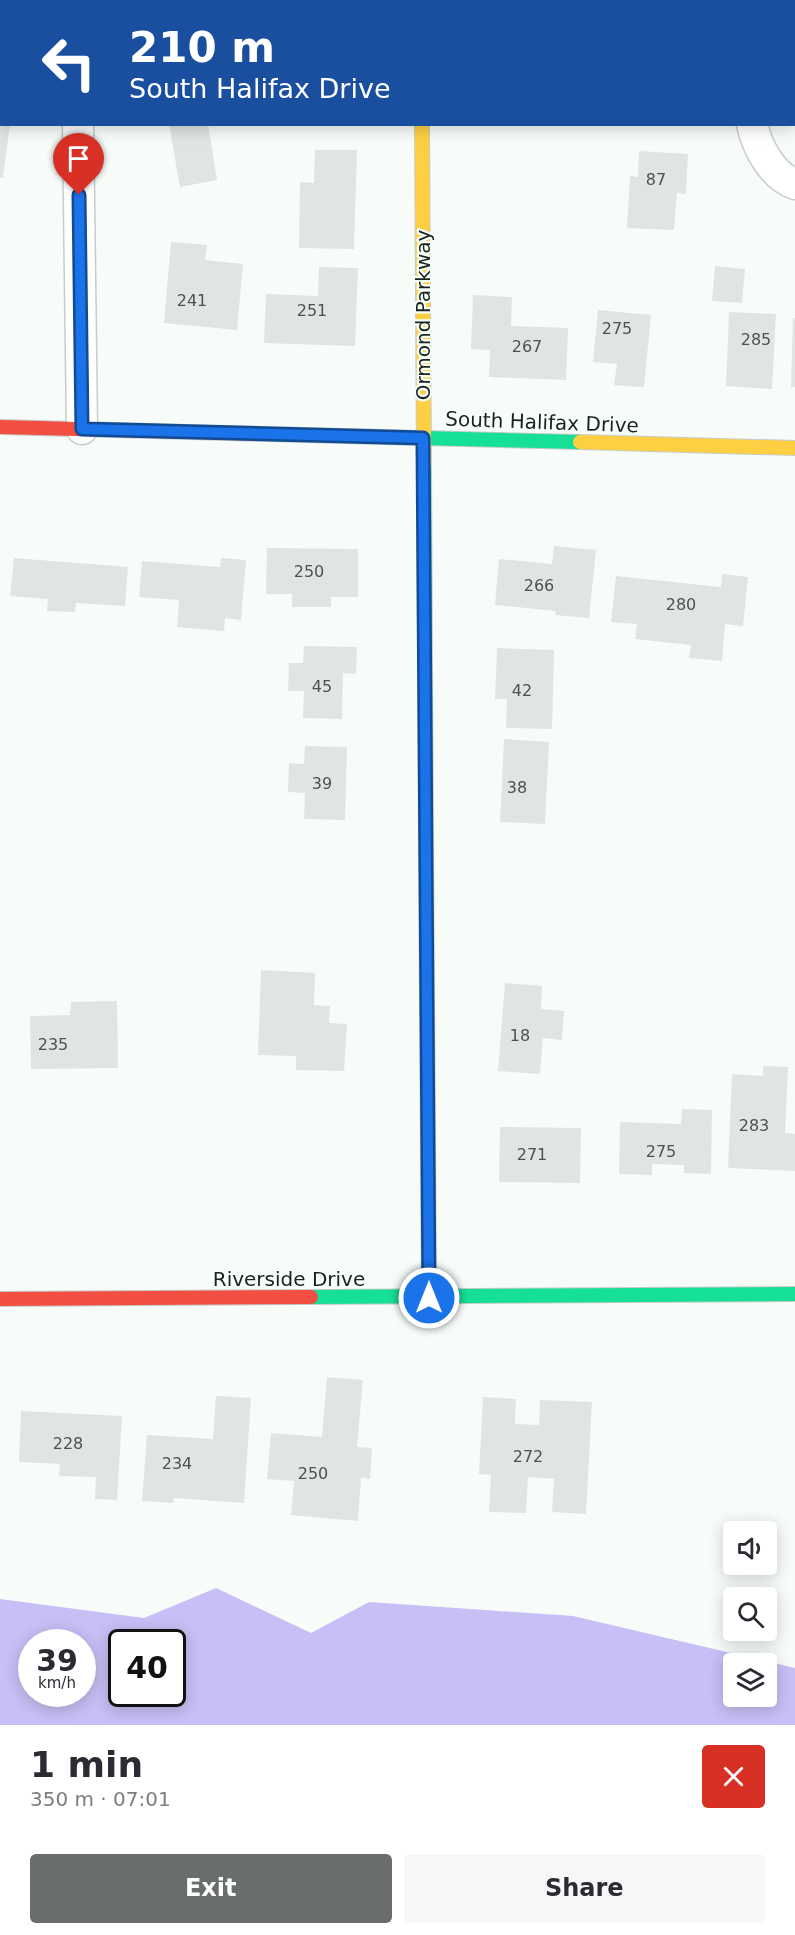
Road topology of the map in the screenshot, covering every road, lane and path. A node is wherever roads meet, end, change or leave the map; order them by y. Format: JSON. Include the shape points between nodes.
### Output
{"nodes":[{"id":1,"x":78,"y":126,"type":"edge"},
{"id":2,"x":422,"y":126,"type":"edge"},
{"id":3,"x":752,"y":126,"type":"edge"},
{"id":4,"x":795,"y":184,"type":"edge"},
{"id":5,"x":0,"y":427,"type":"edge"},
{"id":6,"x":82,"y":429,"type":"junction"},
{"id":7,"x":423,"y":438,"type":"junction"},
{"id":8,"x":795,"y":448,"type":"edge"},
{"id":9,"x":795,"y":1294,"type":"edge"},
{"id":10,"x":429,"y":1298,"type":"junction"},
{"id":11,"x":0,"y":1299,"type":"edge"}],
"edges":[{"from":1,"to":6,"type":"street"},
{"from":2,"to":7,"type":"street","name":"Ormond Parkway"},
{"from":3,"to":4,"type":"street","via":[[771,166]]},
{"from":5,"to":6,"type":"street","name":"South Halifax Drive"},
{"from":6,"to":7,"type":"street","name":"South Halifax Drive"},
{"from":7,"to":8,"type":"street","name":"South Halifax Drive"},
{"from":7,"to":10,"type":"street","name":"Ormond Parkway"},
{"from":9,"to":10,"type":"street","name":"Riverside Drive"},
{"from":10,"to":11,"type":"street","name":"Riverside Drive"}]}
